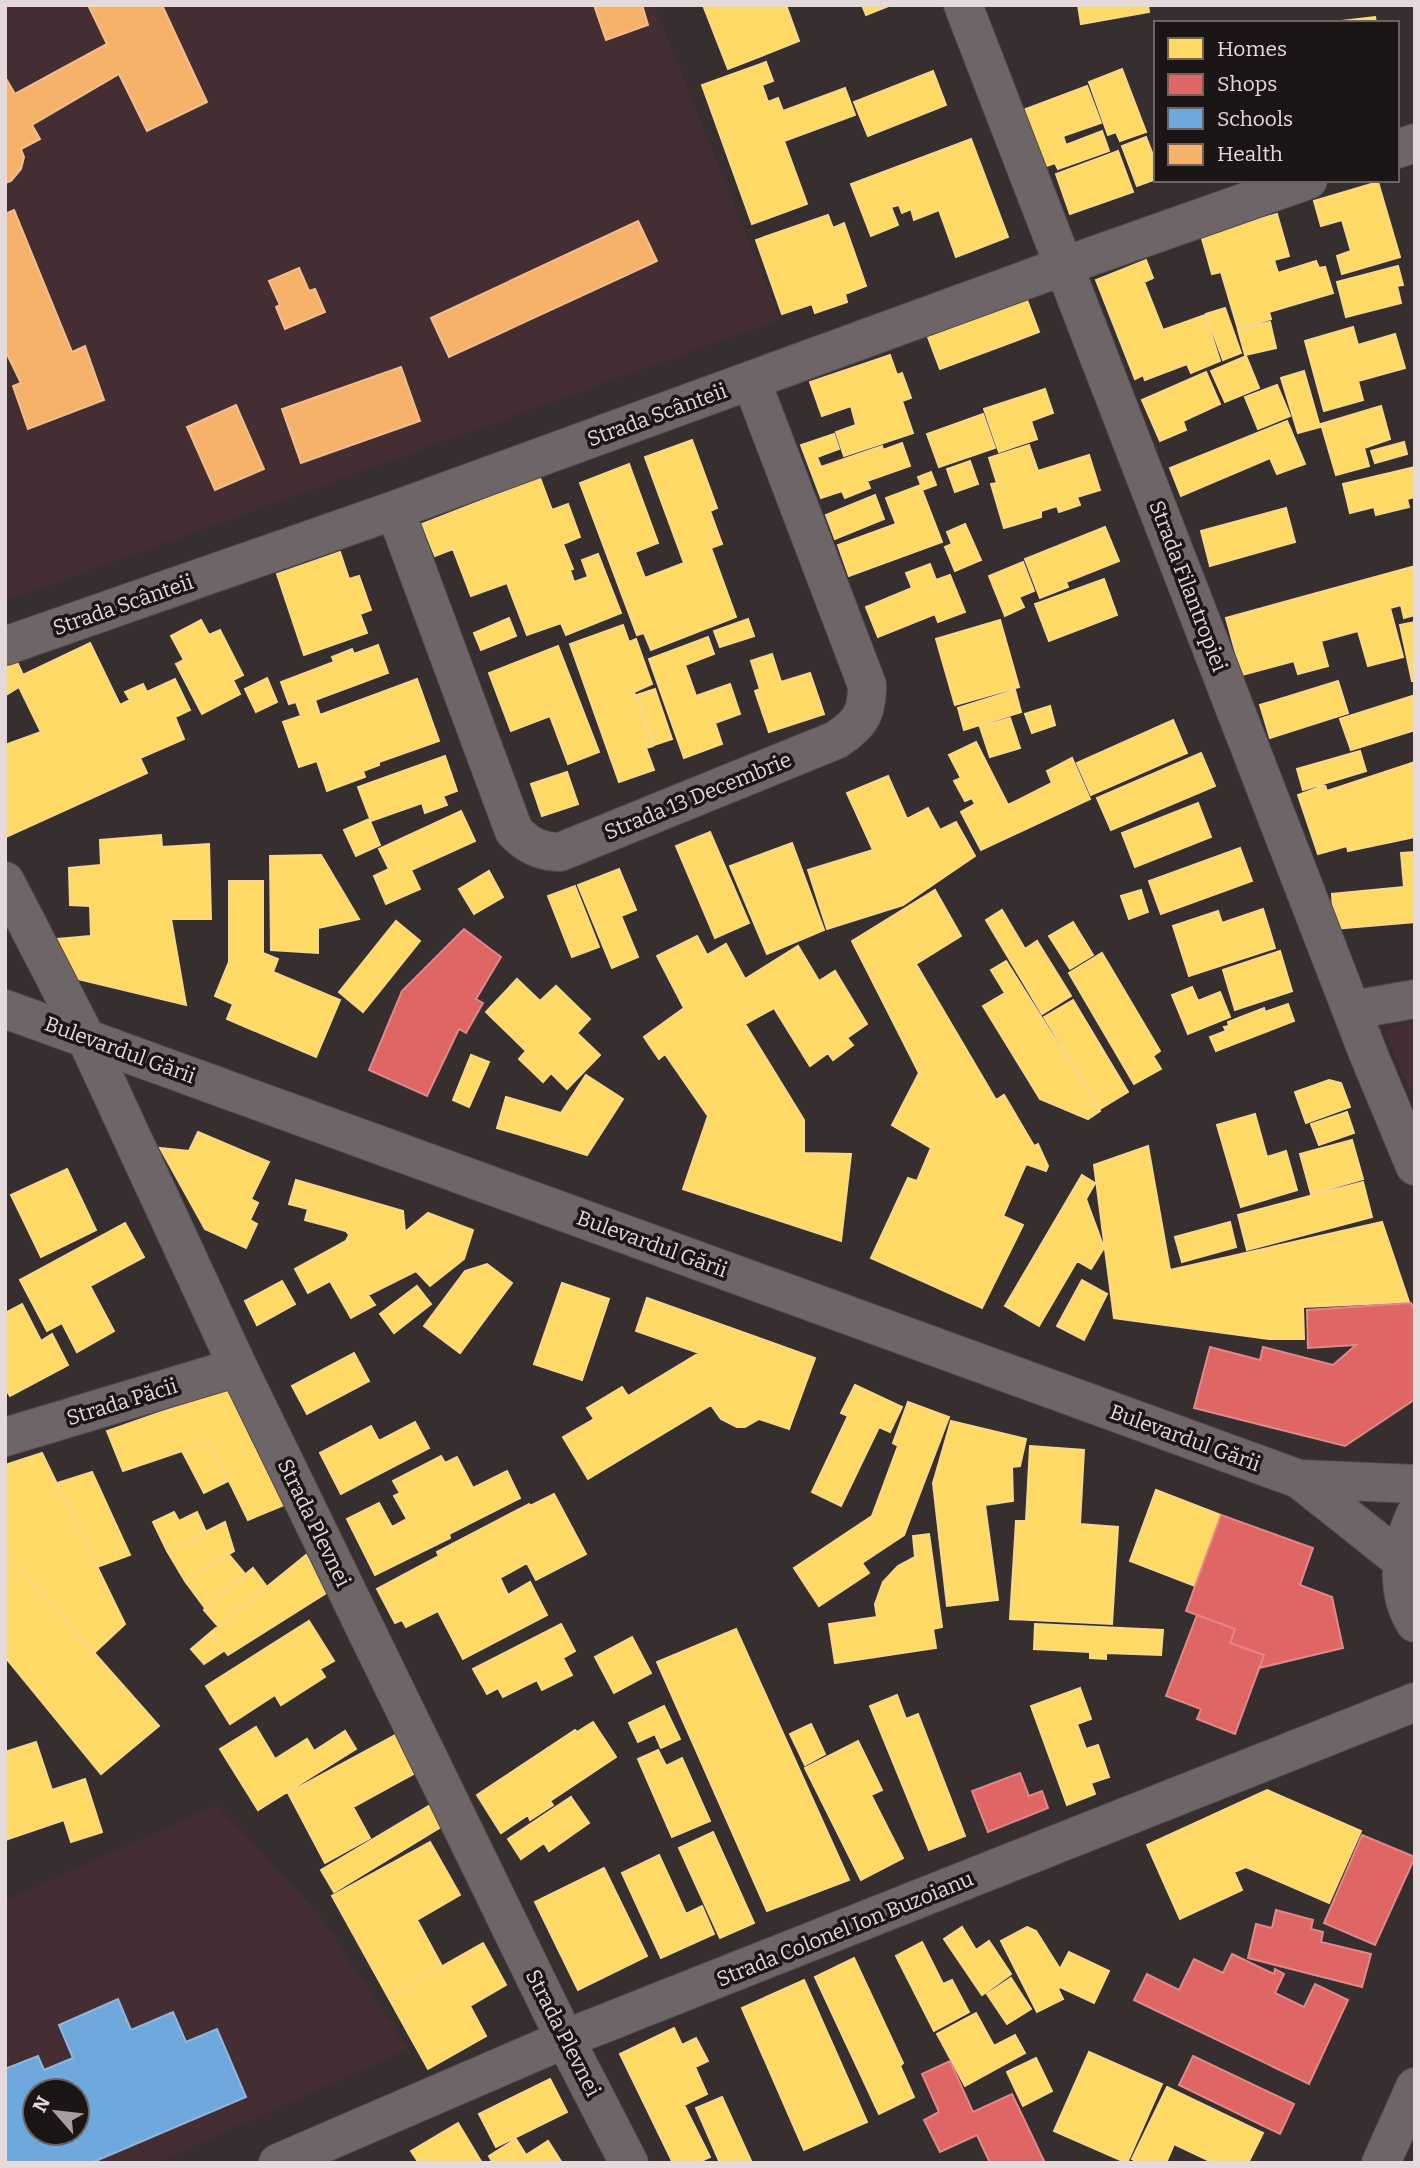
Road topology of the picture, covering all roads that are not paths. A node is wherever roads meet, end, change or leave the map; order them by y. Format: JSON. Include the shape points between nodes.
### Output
{"nodes":[{"id":1,"x":963,"y":5,"type":"edge"},
{"id":2,"x":1302,"y":182,"type":"edge"},
{"id":3,"x":1064,"y":266,"type":"junction"},
{"id":4,"x":751,"y":380,"type":"junction"},
{"id":5,"x":395,"y":510,"type":"junction"},
{"id":6,"x":5,"y":646,"type":"edge"},
{"id":7,"x":5,"y":881,"type":"edge"},
{"id":8,"x":1415,"y":999,"type":"edge"},
{"id":9,"x":5,"y":1009,"type":"edge"},
{"id":10,"x":1352,"y":1010,"type":"junction"},
{"id":11,"x":86,"y":1038,"type":"junction"},
{"id":12,"x":1415,"y":1166,"type":"edge"},
{"id":13,"x":239,"y":1367,"type":"junction"},
{"id":14,"x":5,"y":1437,"type":"edge"},
{"id":15,"x":1299,"y":1479,"type":"junction"},
{"id":16,"x":1415,"y":1484,"type":"edge"},
{"id":17,"x":1415,"y":1515,"type":"edge"},
{"id":18,"x":1401,"y":1560,"type":"junction"},
{"id":19,"x":1415,"y":1623,"type":"edge"},
{"id":20,"x":1415,"y":1702,"type":"edge"},
{"id":21,"x":565,"y":2039,"type":"junction"},
{"id":22,"x":1415,"y":2087,"type":"edge"},
{"id":23,"x":278,"y":2163,"type":"edge"},
{"id":24,"x":629,"y":2163,"type":"edge"},
{"id":25,"x":1381,"y":2163,"type":"edge"}],
"edges":[{"from":1,"to":3,"type":"street","name":"Strada Filantropiei"},
{"from":2,"to":3,"type":"street","name":"Strada Scânteii"},
{"from":3,"to":4,"type":"street","name":"Strada Scânteii"},
{"from":3,"to":10,"type":"street","name":"Strada Filantropiei"},
{"from":4,"to":5,"type":"street","name":"Strada Scânteii"},
{"from":4,"to":5,"type":"street","name":"Strada 13 Decembrie","via":[[867,685],[867,705],[852,729],[836,740],[560,852],[546,852],[514,831]]},
{"from":5,"to":6,"type":"street","name":"Strada Scânteii"},
{"from":7,"to":11,"type":"street","name":"Strada Plevnei"},
{"from":8,"to":10,"type":"street"},
{"from":9,"to":11,"type":"street","name":"Bulevardul Gării"},
{"from":10,"to":12,"type":"street","name":"Strada Filantropiei"},
{"from":11,"to":13,"type":"street","name":"Strada Plevnei"},
{"from":11,"to":15,"type":"street","name":"Bulevardul Gării"},
{"from":13,"to":14,"type":"street","name":"Strada Păcii"},
{"from":13,"to":21,"type":"street","name":"Strada Plevnei"},
{"from":15,"to":16,"type":"street","name":"Bulevardul Gării"},
{"from":15,"to":18,"type":"street","name":"Bulevardul Gării"},
{"from":17,"to":18,"type":"street"},
{"from":18,"to":19,"type":"street","via":[[1403,1589]]},
{"from":20,"to":21,"type":"street","name":"Strada Colonel Ion Buzoianu"},
{"from":21,"to":23,"type":"street","name":"Strada Colonel Ion Buzoianu"},
{"from":21,"to":24,"type":"street","name":"Strada Plevnei"},
{"from":22,"to":25,"type":"street"}]}
